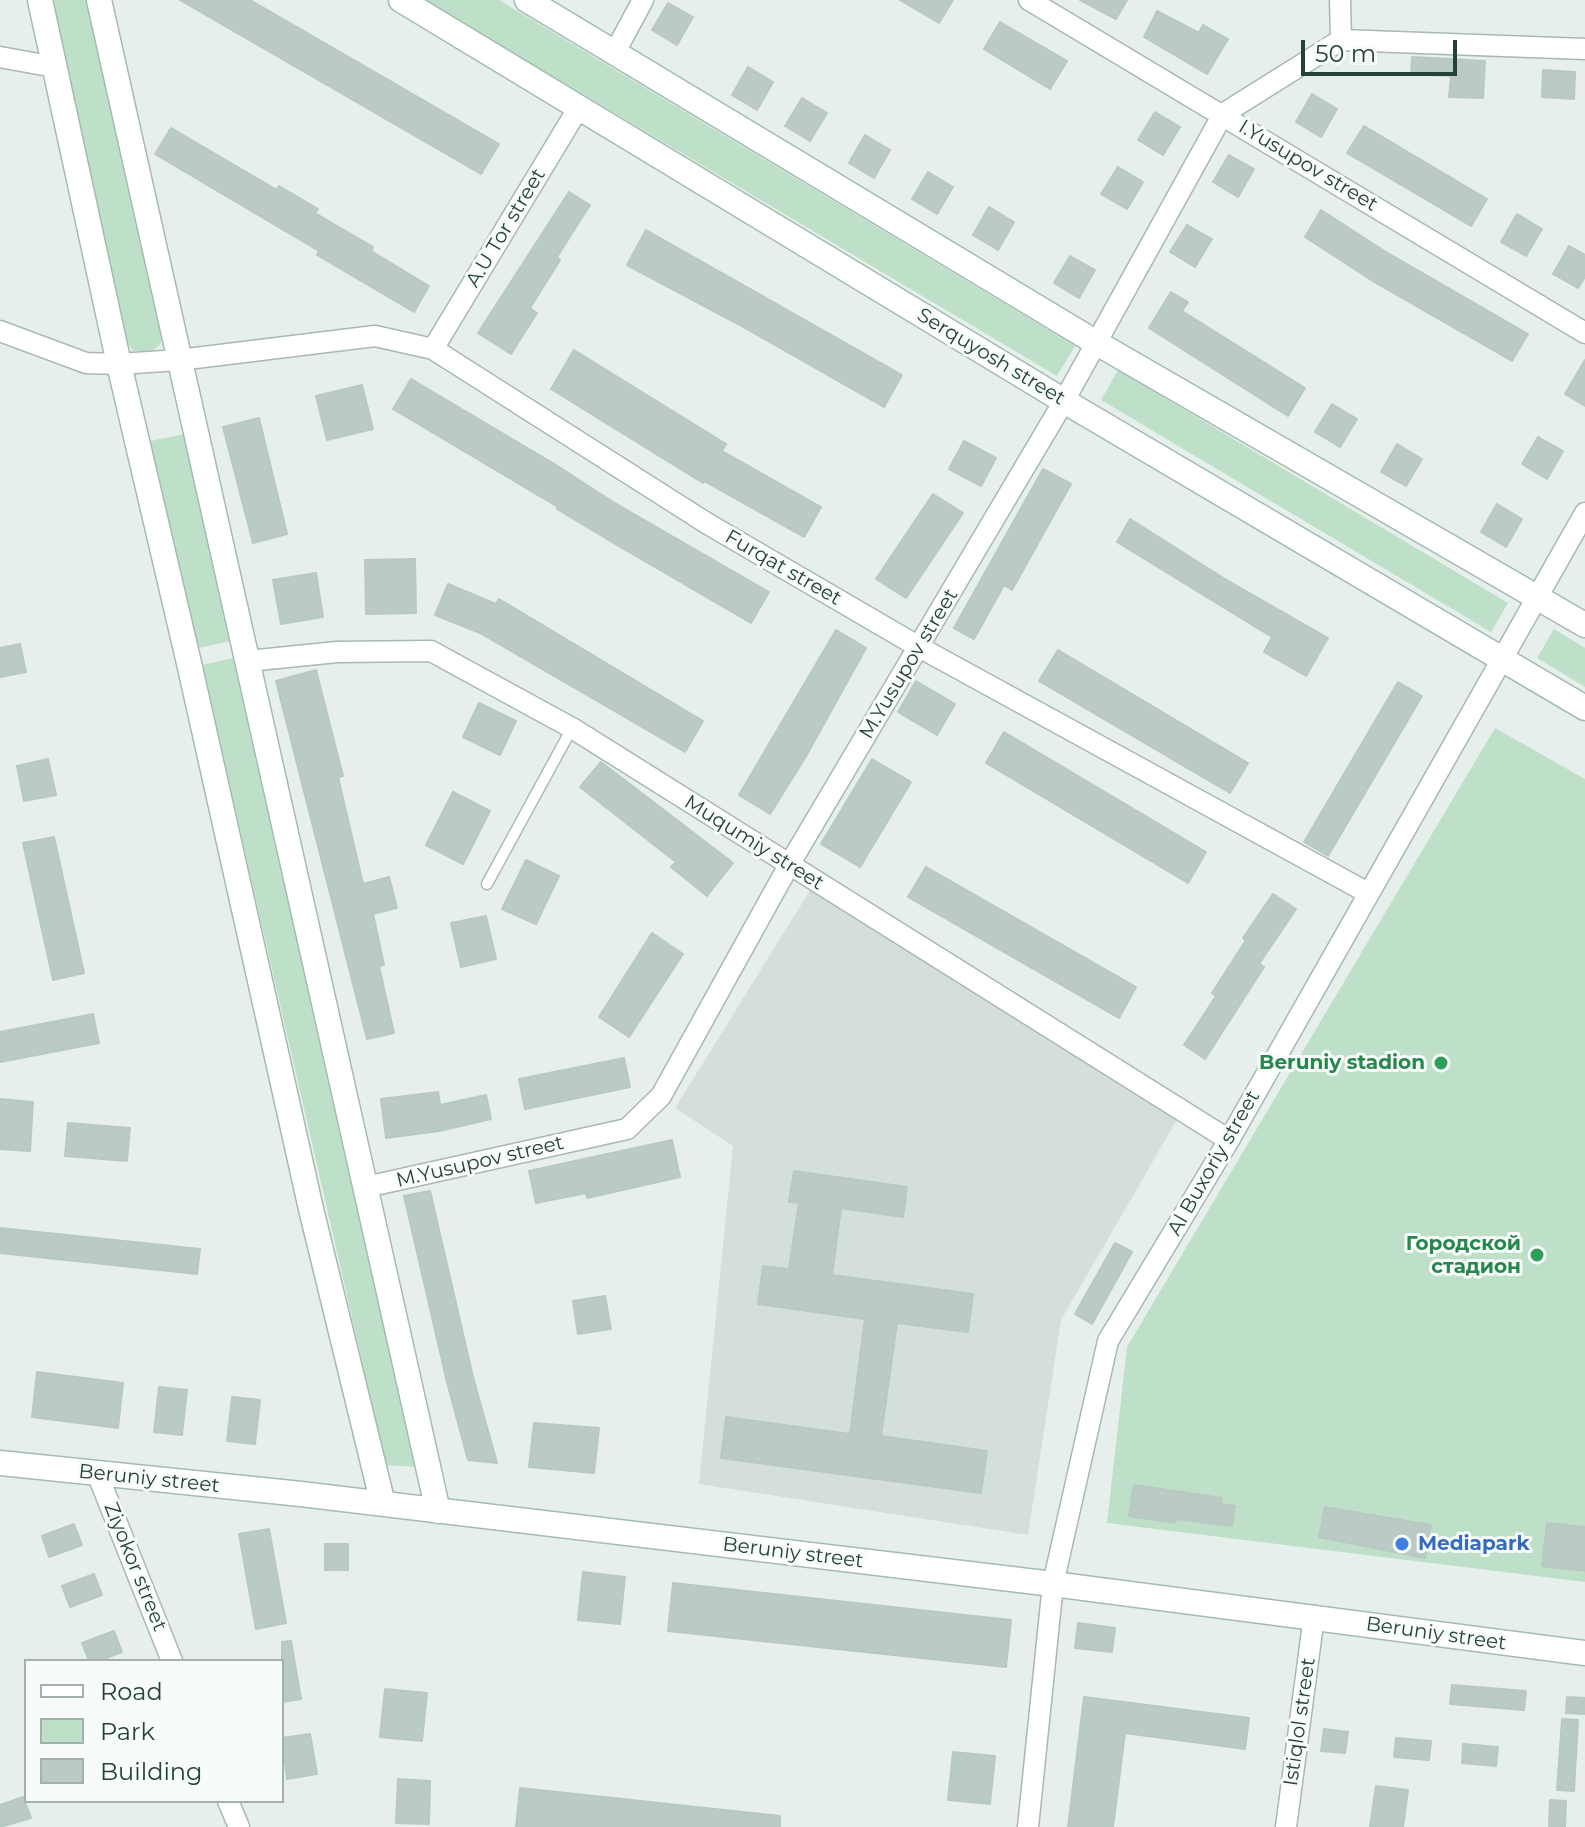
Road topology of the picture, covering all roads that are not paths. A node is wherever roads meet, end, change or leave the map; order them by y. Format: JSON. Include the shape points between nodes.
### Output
{"nodes":[{"id":1,"x":40,"y":0,"type":"edge"},
{"id":2,"x":99,"y":0,"type":"edge"},
{"id":3,"x":401,"y":0,"type":"edge"},
{"id":4,"x":527,"y":0,"type":"edge"},
{"id":5,"x":643,"y":0,"type":"edge"},
{"id":6,"x":1029,"y":0,"type":"edge"},
{"id":7,"x":1340,"y":0,"type":"edge"},
{"id":8,"x":1341,"y":40,"type":"junction"},
{"id":9,"x":1585,"y":49,"type":"edge"},
{"id":10,"x":615,"y":52,"type":"junction"},
{"id":11,"x":0,"y":57,"type":"edge"},
{"id":12,"x":55,"y":67,"type":"junction"},
{"id":13,"x":579,"y":107,"type":"junction"},
{"id":14,"x":1223,"y":114,"type":"junction"},
{"id":15,"x":0,"y":331,"type":"edge"},
{"id":16,"x":1585,"y":333,"type":"edge"},
{"id":17,"x":1095,"y":342,"type":"junction"},
{"id":18,"x":433,"y":349,"type":"junction"},
{"id":19,"x":179,"y":360,"type":"junction"},
{"id":20,"x":119,"y":364,"type":"junction"},
{"id":21,"x":1064,"y":401,"type":"junction"},
{"id":22,"x":1585,"y":513,"type":"edge"},
{"id":23,"x":1536,"y":595,"type":"junction"},
{"id":24,"x":1585,"y":625,"type":"edge"},
{"id":25,"x":919,"y":647,"type":"junction"},
{"id":26,"x":1501,"y":658,"type":"junction"},
{"id":27,"x":248,"y":661,"type":"junction"},
{"id":28,"x":1585,"y":708,"type":"edge"},
{"id":29,"x":572,"y":728,"type":"junction"},
{"id":30,"x":789,"y":865,"type":"junction"},
{"id":31,"x":487,"y":884,"type":"dead end"},
{"id":32,"x":1368,"y":893,"type":"junction"},
{"id":33,"x":1229,"y":1140,"type":"junction"},
{"id":34,"x":366,"y":1187,"type":"junction"},
{"id":35,"x":0,"y":1463,"type":"edge"},
{"id":36,"x":97,"y":1473,"type":"junction"},
{"id":37,"x":383,"y":1504,"type":"junction"},
{"id":38,"x":438,"y":1511,"type":"junction"},
{"id":39,"x":1053,"y":1584,"type":"junction"},
{"id":40,"x":1314,"y":1616,"type":"junction"},
{"id":41,"x":1585,"y":1653,"type":"edge"},
{"id":42,"x":171,"y":1659,"type":"edge"},
{"id":43,"x":229,"y":1803,"type":"edge"},
{"id":44,"x":239,"y":1827,"type":"edge"},
{"id":45,"x":1028,"y":1827,"type":"edge"},
{"id":46,"x":1286,"y":1827,"type":"edge"}],
"edges":[{"from":1,"to":12,"type":"street"},
{"from":2,"to":19,"type":"street"},
{"from":3,"to":13,"type":"street","name":"Serquyosh street"},
{"from":4,"to":10,"type":"street"},
{"from":5,"to":10,"type":"street"},
{"from":6,"to":14,"type":"street","name":"I.Yusupov street"},
{"from":7,"to":8,"type":"street"},
{"from":8,"to":9,"type":"street"},
{"from":8,"to":14,"type":"street","name":"M.Yusupov street"},
{"from":10,"to":17,"type":"street"},
{"from":11,"to":12,"type":"street"},
{"from":12,"to":20,"type":"street"},
{"from":13,"to":18,"type":"street","name":"A.U Tor street"},
{"from":13,"to":21,"type":"street","name":"Serquyosh street"},
{"from":14,"to":16,"type":"street","name":"I.Yusupov street"},
{"from":14,"to":17,"type":"street","name":"M.Yusupov street"},
{"from":15,"to":20,"type":"street","name":"Furqat street","via":[[86,363]]},
{"from":17,"to":21,"type":"street","name":"M.Yusupov street"},
{"from":17,"to":23,"type":"street"},
{"from":18,"to":19,"type":"street","name":"Furqat street","via":[[375,336]]},
{"from":18,"to":25,"type":"street","name":"Furqat street","via":[[708,524]]},
{"from":19,"to":20,"type":"street","name":"Furqat street"},
{"from":19,"to":27,"type":"street"},
{"from":20,"to":37,"type":"street"},
{"from":21,"to":25,"type":"street","name":"M.Yusupov street"},
{"from":21,"to":26,"type":"street","name":"Serquyosh street"},
{"from":22,"to":23,"type":"street","name":"Al Buxoriy street"},
{"from":23,"to":24,"type":"street"},
{"from":23,"to":26,"type":"street","name":"Al Buxoriy street"},
{"from":25,"to":30,"type":"street","name":"M.Yusupov street"},
{"from":25,"to":32,"type":"street","name":"Furqat street"},
{"from":26,"to":28,"type":"street","name":"Serquyosh street"},
{"from":26,"to":32,"type":"street","name":"Al Buxoriy street"},
{"from":27,"to":29,"type":"street","name":"Muqumiy street","via":[[337,652],[431,651]]},
{"from":27,"to":34,"type":"street"},
{"from":29,"to":30,"type":"street","name":"Muqumiy street"},
{"from":29,"to":31,"type":"lane"},
{"from":30,"to":33,"type":"street","name":"Muqumiy street"},
{"from":30,"to":34,"type":"street","name":"M.Yusupov street","via":[[661,1096],[627,1129]]},
{"from":32,"to":33,"type":"street","name":"Al Buxoriy street"},
{"from":33,"to":39,"type":"street","name":"Al Buxoriy street","via":[[1108,1341]]},
{"from":34,"to":38,"type":"street"},
{"from":35,"to":36,"type":"street","name":"Beruniy street"},
{"from":36,"to":37,"type":"street","name":"Beruniy street"},
{"from":36,"to":42,"type":"street","name":"Ziyokor street"},
{"from":37,"to":38,"type":"street","name":"Beruniy street"},
{"from":38,"to":39,"type":"street","name":"Beruniy street"},
{"from":39,"to":40,"type":"street","name":"Beruniy street"},
{"from":39,"to":45,"type":"street","name":"Al Buxoriy street"},
{"from":40,"to":41,"type":"street","name":"Beruniy street"},
{"from":40,"to":46,"type":"street","name":"Istiqlol street"},
{"from":43,"to":44,"type":"street"}]}
